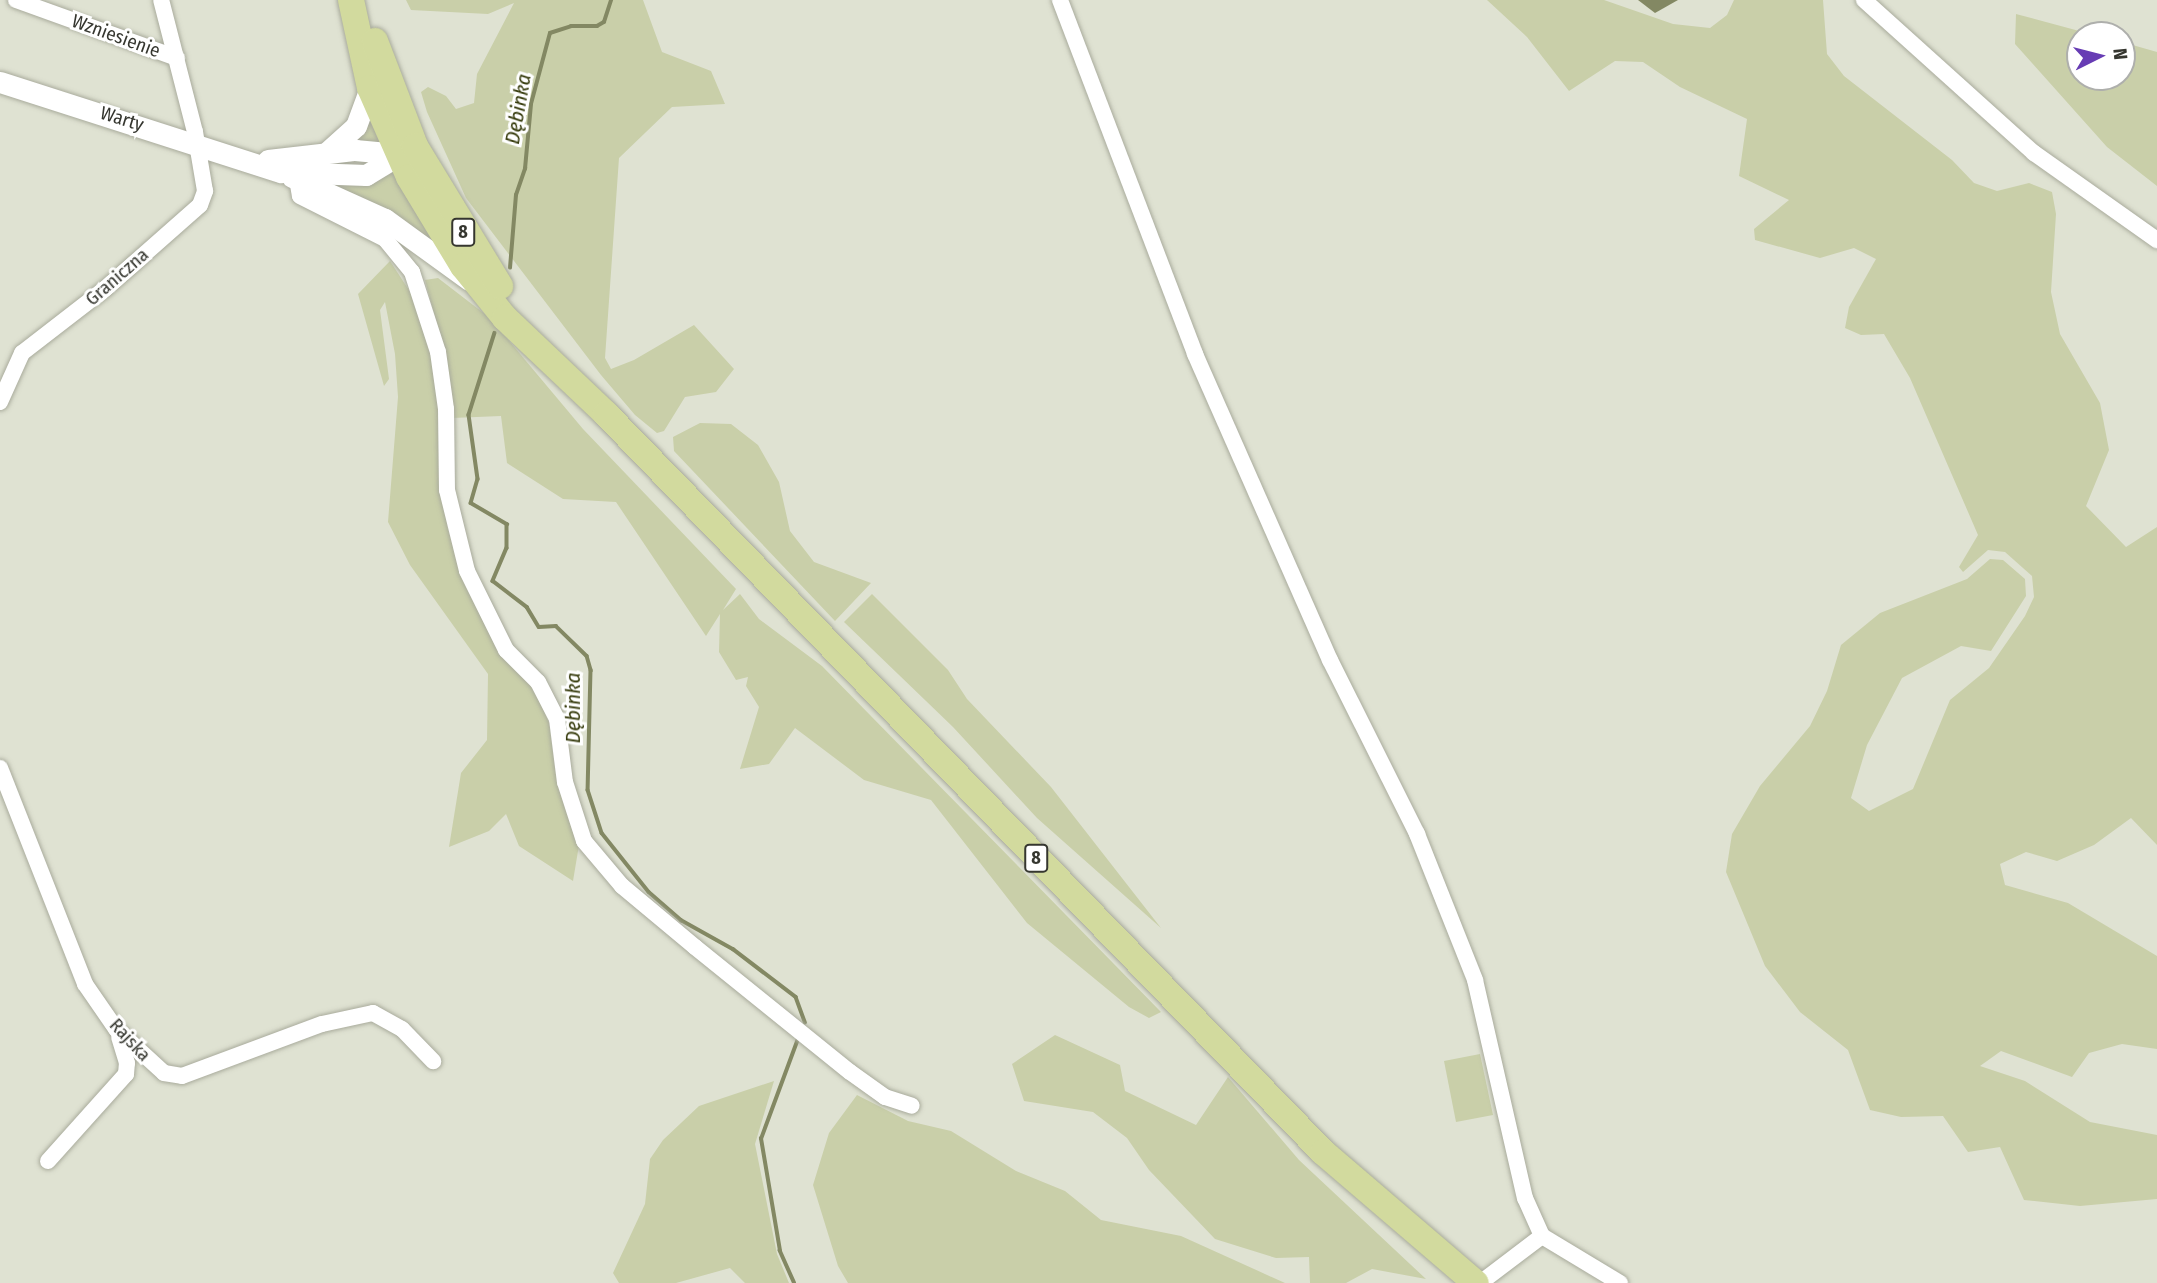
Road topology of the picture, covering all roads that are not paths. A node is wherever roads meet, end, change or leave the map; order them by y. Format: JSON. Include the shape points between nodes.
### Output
{"nodes":[{"id":1,"x":16,"y":0,"type":"edge"},
{"id":2,"x":161,"y":0,"type":"edge"},
{"id":3,"x":351,"y":0,"type":"edge"},
{"id":4,"x":366,"y":0,"type":"edge"},
{"id":5,"x":1060,"y":0,"type":"edge"},
{"id":6,"x":1864,"y":0,"type":"edge"},
{"id":7,"x":177,"y":58,"type":"junction"},
{"id":8,"x":0,"y":82,"type":"edge"},
{"id":9,"x":370,"y":88,"type":"junction"},
{"id":10,"x":196,"y":142,"type":"junction"},
{"id":11,"x":407,"y":150,"type":"junction"},
{"id":12,"x":326,"y":153,"type":"junction"},
{"id":13,"x":243,"y":158,"type":"junction"},
{"id":14,"x":289,"y":176,"type":"junction"},
{"id":15,"x":2157,"y":240,"type":"edge"},
{"id":16,"x":477,"y":286,"type":"junction"},
{"id":17,"x":513,"y":315,"type":"junction"},
{"id":18,"x":0,"y":402,"type":"edge"},
{"id":19,"x":0,"y":768,"type":"edge"},
{"id":20,"x":116,"y":1029,"type":"junction"},
{"id":21,"x":433,"y":1061,"type":"dead end"},
{"id":22,"x":912,"y":1106,"type":"dead end"},
{"id":23,"x":48,"y":1161,"type":"dead end"},
{"id":24,"x":1542,"y":1236,"type":"junction"},
{"id":25,"x":1478,"y":1283,"type":"edge"},
{"id":26,"x":1620,"y":1283,"type":"edge"}],
"edges":[{"from":1,"to":7,"type":"street","name":"Wzniesienie"},
{"from":2,"to":7,"type":"street","name":"Graniczna"},
{"from":3,"to":9,"type":"highway","number":"8"},
{"from":4,"to":11,"type":"highway","number":"8"},
{"from":5,"to":24,"type":"street","via":[[1195,354],[1329,660],[1417,834],[1475,980],[1525,1198]]},
{"from":6,"to":15,"type":"street","via":[[2034,153]]},
{"from":7,"to":10,"type":"street","name":"Graniczna"},
{"from":8,"to":10,"type":"main road","name":"Warty"},
{"from":9,"to":11,"type":"highway","number":"8"},
{"from":9,"to":12,"type":"main road","via":[[356,126]]},
{"from":10,"to":13,"type":"main road","name":"Warty"},
{"from":10,"to":18,"type":"street","name":"Graniczna","via":[[205,191],[200,205],[106,288],[22,353]]},
{"from":11,"to":12,"type":"main road","name":"Warty"},
{"from":11,"to":14,"type":"main road","name":"Warty","via":[[366,175]]},
{"from":11,"to":16,"type":"highway","number":"8","via":[[433,221]]},
{"from":11,"to":17,"type":"highway","number":"8"},
{"from":12,"to":13,"type":"main road","name":"Warty","via":[[284,160]]},
{"from":13,"to":14,"type":"main road","name":"Warty"},
{"from":14,"to":16,"type":"main road","via":[[385,219]]},
{"from":14,"to":22,"type":"street","via":[[300,196],[385,239],[412,272],[438,352],[446,409],[447,490],[467,571],[506,650],[538,682],[557,719],[565,782],[584,841],[622,886],[695,947],[850,1072],[885,1097]]},
{"from":16,"to":17,"type":"highway","number":"8"},
{"from":17,"to":25,"type":"highway","number":"8","via":[[1323,1152]]},
{"from":19,"to":20,"type":"street","name":"Rajska","via":[[85,985]]},
{"from":20,"to":21,"type":"street","name":"Rajska","via":[[164,1073],[182,1076],[322,1024],[373,1013],[402,1029]]},
{"from":20,"to":23,"type":"street","via":[[126,1074]]},
{"from":24,"to":25,"type":"street"},
{"from":24,"to":26,"type":"street"}]}
